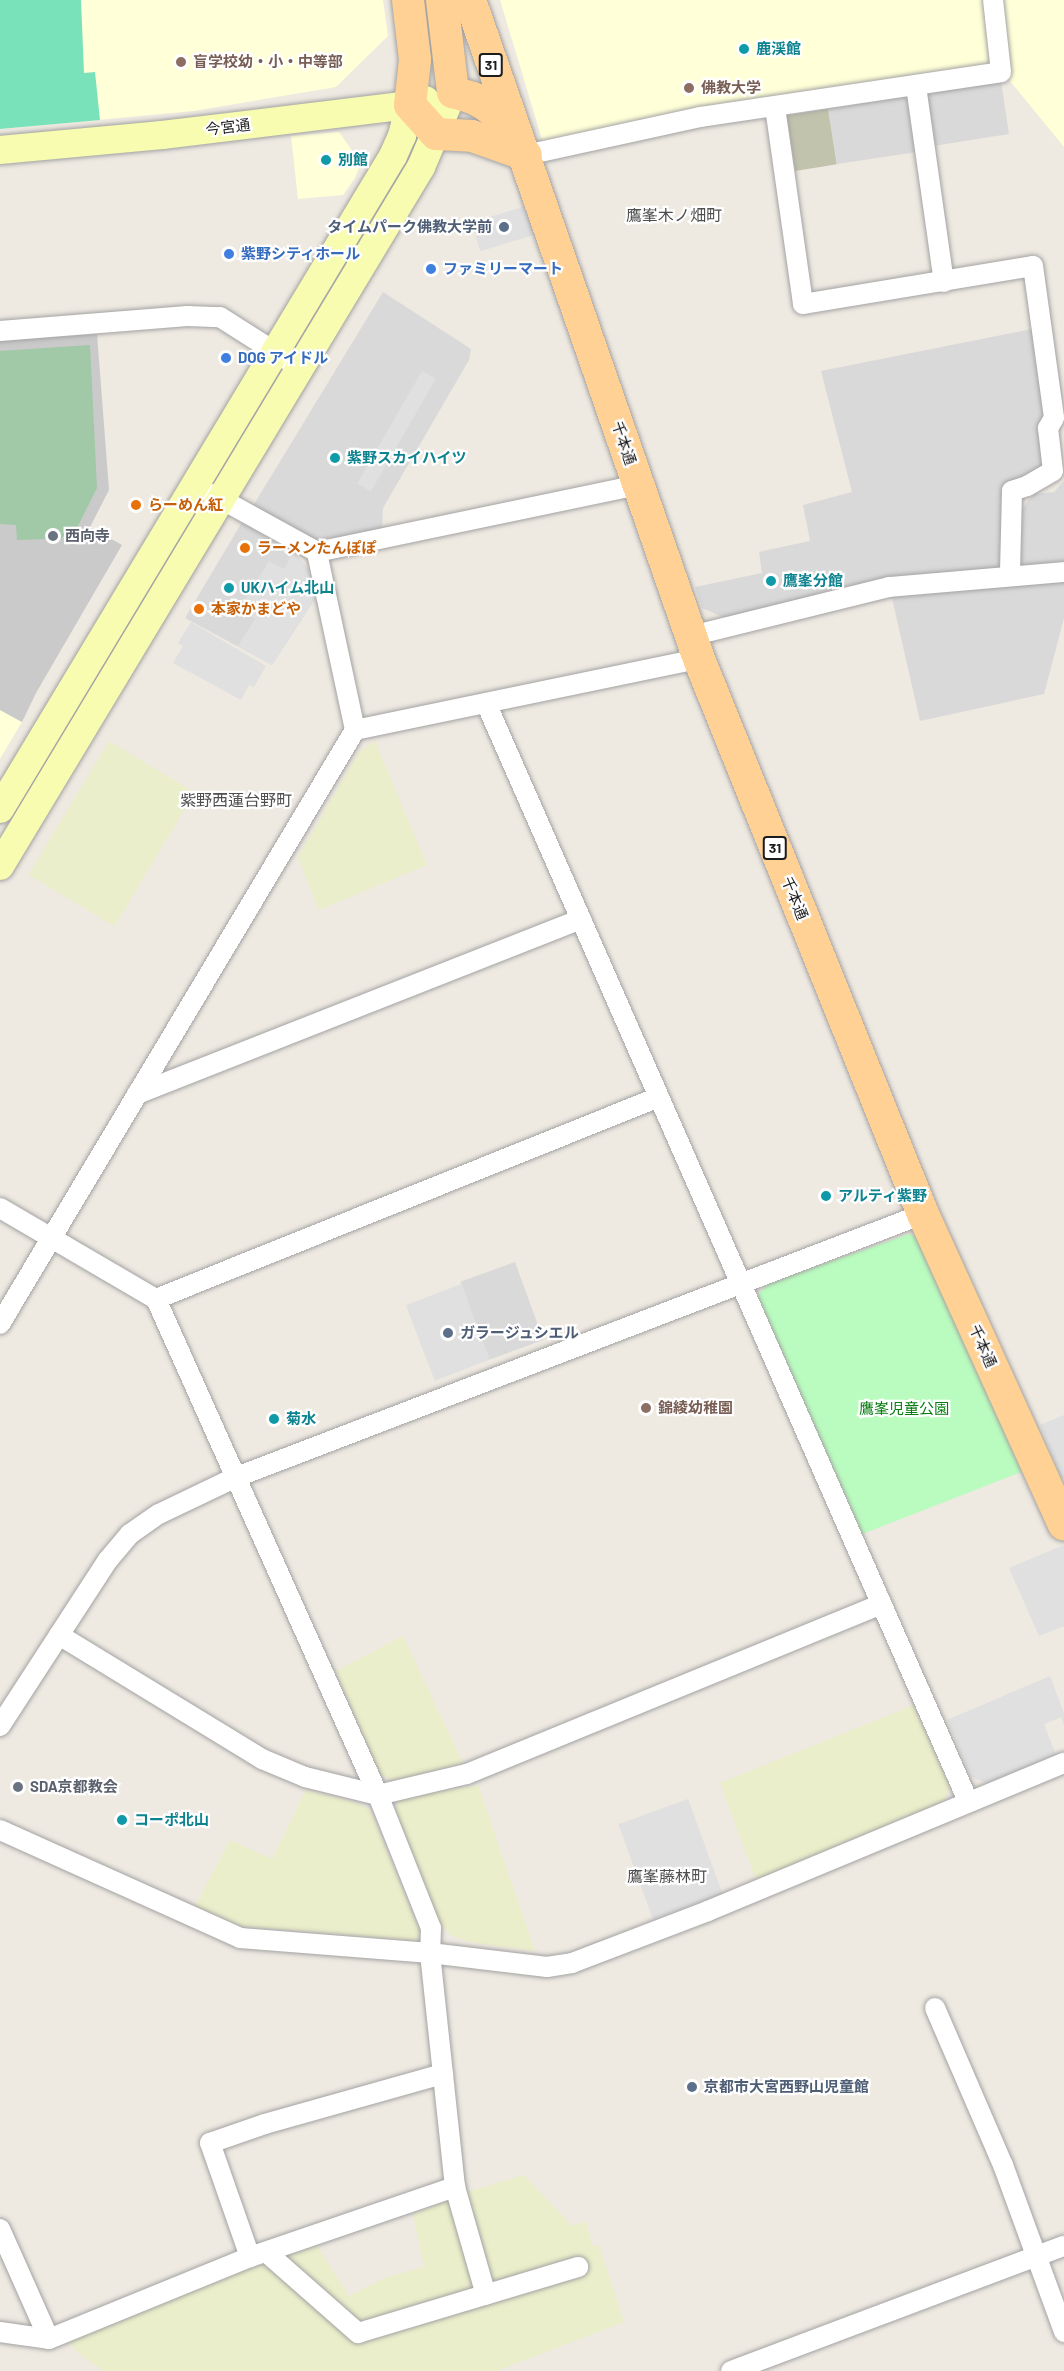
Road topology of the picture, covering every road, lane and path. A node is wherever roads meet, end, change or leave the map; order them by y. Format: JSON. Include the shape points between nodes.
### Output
{"nodes":[{"id":1,"x":408,"y":0,"type":"edge"},
{"id":2,"x":442,"y":0,"type":"edge"},
{"id":3,"x":470,"y":0,"type":"edge"},
{"id":4,"x":993,"y":0,"type":"edge"},
{"id":5,"x":916,"y":86,"type":"junction"},
{"id":6,"x":453,"y":92,"type":"junction"},
{"id":7,"x":410,"y":105,"type":"junction"},
{"id":8,"x":775,"y":107,"type":"junction"},
{"id":9,"x":436,"y":134,"type":"junction"},
{"id":10,"x":520,"y":142,"type":"junction"},
{"id":11,"x":0,"y":150,"type":"edge"},
{"id":12,"x":944,"y":282,"type":"junction"},
{"id":13,"x":0,"y":331,"type":"edge"},
{"id":14,"x":274,"y":352,"type":"junction"},
{"id":15,"x":300,"y":368,"type":"junction"},
{"id":16,"x":195,"y":484,"type":"junction"},
{"id":17,"x":639,"y":485,"type":"junction"},
{"id":18,"x":221,"y":499,"type":"junction"},
{"id":19,"x":317,"y":552,"type":"junction"},
{"id":20,"x":1064,"y":572,"type":"edge"},
{"id":21,"x":1010,"y":575,"type":"junction"},
{"id":22,"x":694,"y":647,"type":"junction"},
{"id":23,"x":486,"y":703,"type":"junction"},
{"id":24,"x":355,"y":730,"type":"junction"},
{"id":25,"x":33,"y":753,"type":"junction"},
{"id":26,"x":58,"y":769,"type":"junction"},
{"id":27,"x":0,"y":808,"type":"edge"},
{"id":28,"x":0,"y":866,"type":"edge"},
{"id":29,"x":581,"y":919,"type":"junction"},
{"id":30,"x":137,"y":1094,"type":"junction"},
{"id":31,"x":659,"y":1098,"type":"junction"},
{"id":32,"x":0,"y":1208,"type":"edge"},
{"id":33,"x":923,"y":1214,"type":"junction"},
{"id":34,"x":51,"y":1239,"type":"junction"},
{"id":35,"x":741,"y":1284,"type":"junction"},
{"id":36,"x":156,"y":1299,"type":"junction"},
{"id":37,"x":0,"y":1324,"type":"edge"},
{"id":38,"x":234,"y":1478,"type":"junction"},
{"id":39,"x":1064,"y":1525,"type":"edge"},
{"id":40,"x":882,"y":1604,"type":"junction"},
{"id":41,"x":58,"y":1635,"type":"junction"},
{"id":42,"x":0,"y":1726,"type":"edge"},
{"id":43,"x":1064,"y":1763,"type":"edge"},
{"id":44,"x":378,"y":1796,"type":"junction"},
{"id":45,"x":968,"y":1801,"type":"junction"},
{"id":46,"x":0,"y":1830,"type":"edge"},
{"id":47,"x":430,"y":1953,"type":"junction"},
{"id":48,"x":935,"y":2008,"type":"dead end"},
{"id":49,"x":443,"y":2074,"type":"junction"},
{"id":50,"x":455,"y":2187,"type":"junction"},
{"id":51,"x":0,"y":2229,"type":"edge"},
{"id":52,"x":1064,"y":2246,"type":"edge"},
{"id":53,"x":258,"y":2255,"type":"junction"},
{"id":54,"x":1037,"y":2258,"type":"junction"},
{"id":55,"x":578,"y":2267,"type":"dead end"},
{"id":56,"x":486,"y":2295,"type":"junction"},
{"id":57,"x":0,"y":2332,"type":"edge"},
{"id":58,"x":1064,"y":2332,"type":"edge"},
{"id":59,"x":50,"y":2339,"type":"junction"},
{"id":60,"x":731,"y":2371,"type":"edge"}],
"edges":[{"from":1,"to":7,"type":"main road","via":[[415,60]]},
{"from":2,"to":6,"type":"main road"},
{"from":3,"to":10,"type":"main road","number":"31"},
{"from":4,"to":5,"type":"street","via":[[1001,72]]},
{"from":5,"to":8,"type":"street"},
{"from":5,"to":12,"type":"street"},
{"from":6,"to":7,"type":"street","name":"今宮通"},
{"from":6,"to":9,"type":"street"},
{"from":6,"to":10,"type":"main road","number":"31","via":[[480,102]]},
{"from":7,"to":9,"type":"main road"},
{"from":7,"to":11,"type":"street","name":"今宮通"},
{"from":7,"to":14,"type":"street","via":[[393,156]]},
{"from":8,"to":10,"type":"street"},
{"from":8,"to":12,"type":"street","via":[[804,304]]},
{"from":9,"to":10,"type":"main road"},
{"from":9,"to":15,"type":"street","via":[[421,167]]},
{"from":10,"to":17,"type":"main road","name":"千本通","number":"31"},
{"from":12,"to":21,"type":"street","via":[[1033,266],[1054,418],[1048,428],[1053,471],[1012,491]]},
{"from":13,"to":14,"type":"street","via":[[187,316],[220,317]]},
{"from":14,"to":15,"type":"street"},
{"from":14,"to":16,"type":"street"},
{"from":15,"to":18,"type":"street"},
{"from":16,"to":18,"type":"street"},
{"from":16,"to":25,"type":"street"},
{"from":17,"to":19,"type":"street"},
{"from":17,"to":22,"type":"main road","name":"千本通","number":"31"},
{"from":18,"to":19,"type":"street"},
{"from":18,"to":26,"type":"street"},
{"from":19,"to":24,"type":"street"},
{"from":20,"to":21,"type":"street"},
{"from":21,"to":22,"type":"street","via":[[889,586]]},
{"from":22,"to":23,"type":"street"},
{"from":22,"to":33,"type":"main road","name":"千本通","number":"31"},
{"from":23,"to":24,"type":"street"},
{"from":23,"to":29,"type":"street"},
{"from":24,"to":30,"type":"street"},
{"from":25,"to":26,"type":"street"},
{"from":25,"to":27,"type":"street"},
{"from":26,"to":28,"type":"street"},
{"from":29,"to":30,"type":"street"},
{"from":29,"to":31,"type":"street"},
{"from":30,"to":34,"type":"street"},
{"from":31,"to":35,"type":"street"},
{"from":31,"to":36,"type":"street"},
{"from":32,"to":34,"type":"street"},
{"from":33,"to":35,"type":"street"},
{"from":33,"to":39,"type":"main road","name":"千本通","number":"31"},
{"from":34,"to":36,"type":"street"},
{"from":34,"to":37,"type":"street"},
{"from":35,"to":38,"type":"street"},
{"from":35,"to":40,"type":"street"},
{"from":36,"to":38,"type":"street"},
{"from":38,"to":41,"type":"street","via":[[159,1514],[130,1534]]},
{"from":38,"to":44,"type":"street"},
{"from":40,"to":44,"type":"street","via":[[467,1774]]},
{"from":40,"to":45,"type":"street"},
{"from":41,"to":42,"type":"street"},
{"from":41,"to":44,"type":"street","via":[[262,1760],[306,1778]]},
{"from":43,"to":45,"type":"street"},
{"from":44,"to":47,"type":"street","via":[[431,1929]]},
{"from":45,"to":47,"type":"street","via":[[708,1911],[572,1963],[547,1967]]},
{"from":46,"to":47,"type":"street","via":[[240,1938]]},
{"from":47,"to":49,"type":"street"},
{"from":48,"to":54,"type":"street","via":[[1004,2165]]},
{"from":49,"to":50,"type":"street"},
{"from":49,"to":53,"type":"street","via":[[210,2143]]},
{"from":50,"to":53,"type":"street"},
{"from":50,"to":56,"type":"street"},
{"from":51,"to":59,"type":"street"},
{"from":52,"to":54,"type":"street"},
{"from":53,"to":56,"type":"street","via":[[358,2333]]},
{"from":53,"to":59,"type":"street"},
{"from":54,"to":58,"type":"street"},
{"from":54,"to":60,"type":"street"},
{"from":55,"to":56,"type":"street"},
{"from":57,"to":59,"type":"street"}]}
